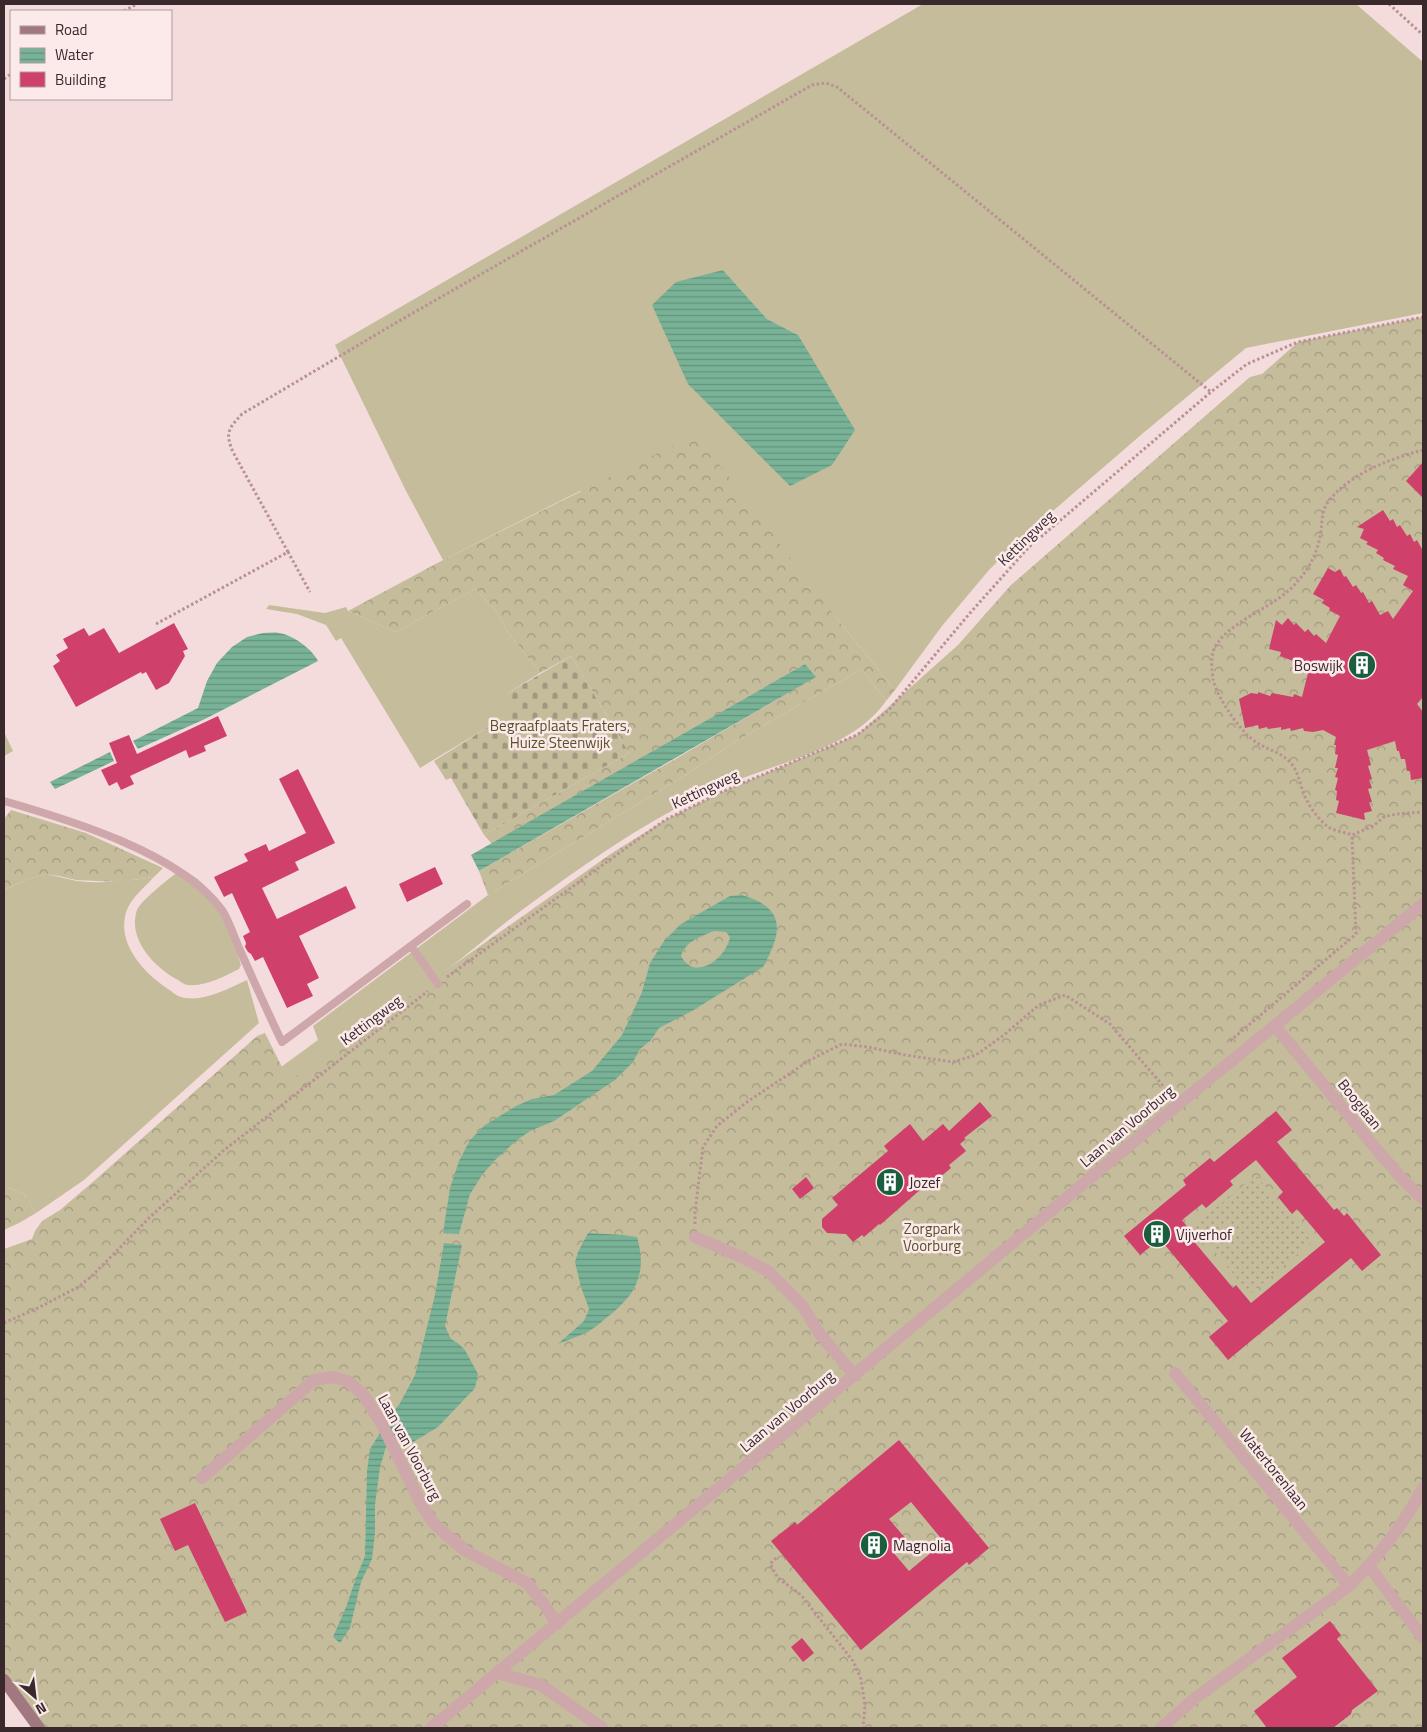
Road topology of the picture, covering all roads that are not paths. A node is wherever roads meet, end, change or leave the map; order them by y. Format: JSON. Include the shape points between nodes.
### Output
{"nodes":[{"id":1,"x":4,"y":801,"type":"edge"},
{"id":2,"x":467,"y":904,"type":"dead end"},
{"id":3,"x":1423,"y":904,"type":"edge"},
{"id":4,"x":411,"y":946,"type":"junction"},
{"id":5,"x":438,"y":984,"type":"road end"},
{"id":6,"x":1275,"y":1026,"type":"junction"},
{"id":7,"x":1423,"y":1199,"type":"edge"},
{"id":8,"x":695,"y":1237,"type":"road end"},
{"id":9,"x":1175,"y":1373,"type":"dead end"},
{"id":10,"x":854,"y":1376,"type":"junction"},
{"id":11,"x":202,"y":1478,"type":"dead end"},
{"id":12,"x":1423,"y":1488,"type":"edge"},
{"id":13,"x":1369,"y":1566,"type":"junction"},
{"id":14,"x":1349,"y":1586,"type":"junction"},
{"id":15,"x":557,"y":1624,"type":"junction"},
{"id":16,"x":1423,"y":1638,"type":"edge"},
{"id":17,"x":497,"y":1673,"type":"junction"},
{"id":18,"x":4,"y":1680,"type":"edge"},
{"id":19,"x":39,"y":1728,"type":"edge"},
{"id":20,"x":431,"y":1728,"type":"edge"},
{"id":21,"x":602,"y":1728,"type":"edge"},
{"id":22,"x":1161,"y":1728,"type":"edge"}],
"edges":[{"from":1,"to":4,"type":"lane","via":[[87,827],[132,846],[170,866],[198,886],[222,911],[282,1042]]},
{"from":2,"to":4,"type":"lane"},
{"from":3,"to":6,"type":"street","name":"Laan van Voorburg"},
{"from":4,"to":5,"type":"lane"},
{"from":6,"to":7,"type":"street","name":"Booglaan","via":[[1378,1151]]},
{"from":6,"to":10,"type":"street","name":"Laan van Voorburg"},
{"from":8,"to":10,"type":"street","name":"Laan van Voorburg","via":[[768,1271],[802,1305],[819,1333]]},
{"from":9,"to":14,"type":"street","name":"Watertorenlaan"},
{"from":10,"to":15,"type":"street","name":"Laan van Voorburg"},
{"from":11,"to":15,"type":"street","name":"Laan van Voorburg","via":[[314,1380],[332,1376],[347,1381],[363,1394],[432,1521],[466,1551],[527,1583]]},
{"from":12,"to":13,"type":"street"},
{"from":13,"to":14,"type":"street"},
{"from":13,"to":16,"type":"street"},
{"from":14,"to":22,"type":"street","via":[[1194,1699]]},
{"from":15,"to":17,"type":"street","name":"Laan van Voorburg"},
{"from":17,"to":20,"type":"street","name":"Laan van Voorburg"},
{"from":17,"to":21,"type":"street","via":[[540,1685]]},
{"from":18,"to":19,"type":"street"}]}
